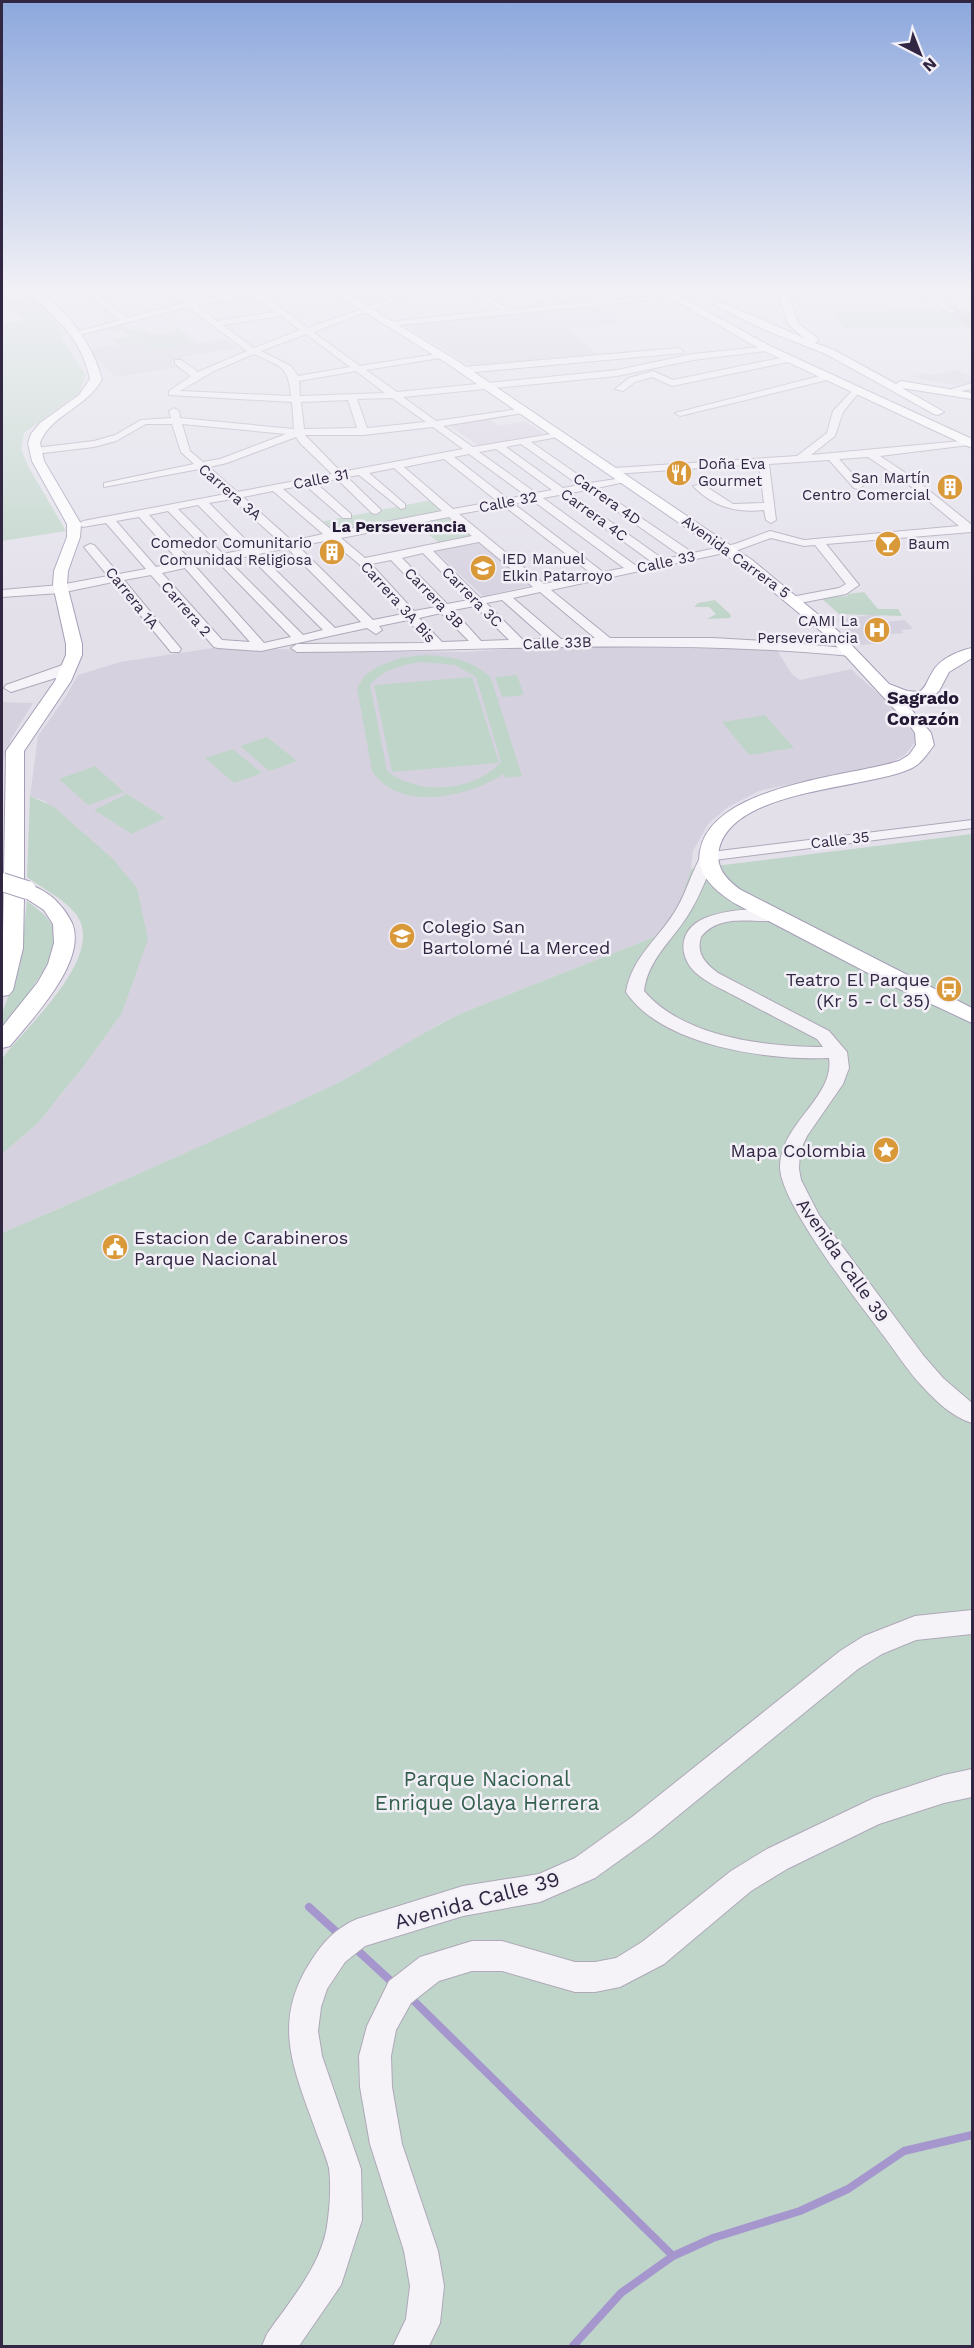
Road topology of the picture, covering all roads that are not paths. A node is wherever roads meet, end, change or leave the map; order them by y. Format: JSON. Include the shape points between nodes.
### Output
{"nodes":[{"id":1,"x":352,"y":398,"type":"edge"},
{"id":2,"x":81,"y":399,"type":"edge"},
{"id":3,"x":173,"y":399,"type":"edge"},
{"id":4,"x":285,"y":399,"type":"edge"},
{"id":5,"x":294,"y":399,"type":"junction"},
{"id":6,"x":319,"y":399,"type":"edge"},
{"id":7,"x":402,"y":399,"type":"edge"},
{"id":8,"x":506,"y":399,"type":"edge"},
{"id":9,"x":739,"y":399,"type":"edge"},
{"id":10,"x":849,"y":399,"type":"edge"},
{"id":11,"x":876,"y":399,"type":"edge"},
{"id":12,"x":912,"y":399,"type":"edge"},
{"id":13,"x":523,"y":410,"type":"junction"},
{"id":14,"x":680,"y":413,"type":"dead end"},
{"id":15,"x":176,"y":422,"type":"junction"},
{"id":16,"x":438,"y":425,"type":"junction"},
{"id":17,"x":299,"y":432,"type":"junction"},
{"id":18,"x":363,"y":432,"type":"junction"},
{"id":19,"x":560,"y":434,"type":"junction"},
{"id":20,"x":971,"y":439,"type":"edge"},
{"id":21,"x":523,"y":441,"type":"junction"},
{"id":22,"x":498,"y":446,"type":"junction"},
{"id":23,"x":34,"y":451,"type":"junction"},
{"id":24,"x":472,"y":451,"type":"junction"},
{"id":25,"x":870,"y":454,"type":"junction"},
{"id":26,"x":446,"y":456,"type":"junction"},
{"id":27,"x":832,"y":457,"type":"junction"},
{"id":28,"x":799,"y":459,"type":"junction"},
{"id":29,"x":764,"y":461,"type":"junction"},
{"id":30,"x":396,"y":465,"type":"junction"},
{"id":31,"x":200,"y":467,"type":"junction"},
{"id":32,"x":362,"y":472,"type":"junction"},
{"id":33,"x":620,"y":475,"type":"junction"},
{"id":34,"x":339,"y":476,"type":"junction"},
{"id":35,"x":308,"y":482,"type":"junction"},
{"id":36,"x":108,"y":485,"type":"dead end"},
{"id":37,"x":588,"y":486,"type":"junction"},
{"id":38,"x":698,"y":486,"type":"dead end"},
{"id":39,"x":858,"y":486,"type":"dead end"},
{"id":40,"x":274,"y":488,"type":"junction"},
{"id":41,"x":561,"y":491,"type":"junction"},
{"id":42,"x":233,"y":496,"type":"junction"},
{"id":43,"x":535,"y":496,"type":"junction"},
{"id":44,"x":201,"y":502,"type":"junction"},
{"id":45,"x":506,"y":502,"type":"junction"},
{"id":46,"x":401,"y":506,"type":"dead end"},
{"id":47,"x":769,"y":506,"type":"junction"},
{"id":48,"x":171,"y":507,"type":"junction"},
{"id":49,"x":376,"y":511,"type":"dead end"},
{"id":50,"x":142,"y":513,"type":"junction"},
{"id":51,"x":450,"y":513,"type":"junction"},
{"id":52,"x":347,"y":516,"type":"dead end"},
{"id":53,"x":108,"y":519,"type":"junction"},
{"id":54,"x":83,"y":524,"type":"dead end"},
{"id":55,"x":971,"y":529,"type":"edge"},
{"id":56,"x":772,"y":534,"type":"junction"},
{"id":57,"x":332,"y":536,"type":"junction"},
{"id":58,"x":481,"y":538,"type":"junction"},
{"id":59,"x":818,"y":542,"type":"junction"},
{"id":60,"x":290,"y":545,"type":"junction"},
{"id":61,"x":90,"y":547,"type":"dead end"},
{"id":62,"x":425,"y":549,"type":"junction"},
{"id":63,"x":728,"y":549,"type":"junction"},
{"id":64,"x":251,"y":552,"type":"junction"},
{"id":65,"x":393,"y":555,"type":"junction"},
{"id":66,"x":691,"y":557,"type":"junction"},
{"id":67,"x":220,"y":558,"type":"junction"},
{"id":68,"x":363,"y":562,"type":"junction"},
{"id":69,"x":661,"y":563,"type":"junction"},
{"id":70,"x":188,"y":564,"type":"junction"},
{"id":71,"x":633,"y":569,"type":"junction"},
{"id":72,"x":687,"y":570,"type":"dead end"},
{"id":73,"x":153,"y":571,"type":"junction"},
{"id":74,"x":602,"y":576,"type":"junction"},
{"id":75,"x":116,"y":578,"type":"junction"},
{"id":76,"x":542,"y":588,"type":"junction"},
{"id":77,"x":60,"y":589,"type":"junction"},
{"id":78,"x":2,"y":593,"type":"edge"},
{"id":79,"x":504,"y":596,"type":"junction"},
{"id":80,"x":555,"y":598,"type":"junction"},
{"id":81,"x":795,"y":600,"type":"junction"},
{"id":82,"x":477,"y":602,"type":"junction"},
{"id":83,"x":444,"y":609,"type":"junction"},
{"id":84,"x":412,"y":615,"type":"junction"},
{"id":85,"x":370,"y":624,"type":"junction"},
{"id":86,"x":332,"y":632,"type":"junction"},
{"id":87,"x":300,"y":639,"type":"junction"},
{"id":88,"x":475,"y":641,"type":"dead end"},
{"id":89,"x":607,"y":642,"type":"junction"},
{"id":90,"x":558,"y":643,"type":"junction"},
{"id":91,"x":218,"y":644,"type":"joint"},
{"id":92,"x":520,"y":644,"type":"junction"},
{"id":93,"x":261,"y":647,"type":"junction"},
{"id":94,"x":439,"y":647,"type":"junction"},
{"id":95,"x":394,"y":649,"type":"junction"},
{"id":96,"x":175,"y":650,"type":"dead end"},
{"id":97,"x":851,"y":652,"type":"junction"},
{"id":98,"x":972,"y":653,"type":"edge"},
{"id":99,"x":71,"y":666,"type":"junction"},
{"id":100,"x":882,"y":687,"type":"junction"},
{"id":101,"x":6,"y":689,"type":"edge"},
{"id":102,"x":53,"y":694,"type":"junction"},
{"id":103,"x":972,"y":824,"type":"edge"},
{"id":104,"x":708,"y":856,"type":"junction"},
{"id":105,"x":2,"y":882,"type":"edge"},
{"id":106,"x":776,"y":916,"type":"junction"},
{"id":107,"x":2,"y":990,"type":"edge"},
{"id":108,"x":972,"y":1016,"type":"edge"},
{"id":109,"x":2,"y":1041,"type":"edge"},
{"id":110,"x":838,"y":1053,"type":"junction"},
{"id":111,"x":972,"y":1414,"type":"edge"},
{"id":112,"x":972,"y":1623,"type":"edge"},
{"id":113,"x":972,"y":1783,"type":"edge"},
{"id":114,"x":279,"y":2346,"type":"edge"},
{"id":115,"x":410,"y":2346,"type":"edge"}],
"edges":[{"from":1,"to":18,"type":"street"},
{"from":2,"to":23,"type":"main road","via":[[39,432]]},
{"from":3,"to":15,"type":"street","name":"Carrera 3A"},
{"from":4,"to":5,"type":"street"},
{"from":5,"to":6,"type":"street"},
{"from":5,"to":17,"type":"street"},
{"from":7,"to":16,"type":"street"},
{"from":8,"to":13,"type":"main road","name":"Avenida Carrera 5"},
{"from":9,"to":14,"type":"street"},
{"from":10,"to":28,"type":"street","via":[[838,411],[832,434]]},
{"from":11,"to":20,"type":"main road"},
{"from":12,"to":20,"type":"main road"},
{"from":13,"to":16,"type":"street"},
{"from":13,"to":19,"type":"main road","name":"Avenida Carrera 5"},
{"from":15,"to":17,"type":"street"},
{"from":15,"to":23,"type":"street","via":[[145,421],[104,442]]},
{"from":15,"to":31,"type":"street","name":"Carrera 3A","via":[[183,446]]},
{"from":16,"to":18,"type":"street"},
{"from":16,"to":24,"type":"street"},
{"from":17,"to":18,"type":"street"},
{"from":17,"to":31,"type":"street","via":[[246,454]]},
{"from":17,"to":34,"type":"street","via":[[309,449]]},
{"from":19,"to":21,"type":"street","name":"Calle 31"},
{"from":19,"to":33,"type":"main road","name":"Avenida Carrera 5"},
{"from":20,"to":25,"type":"street","name":"Calle 32"},
{"from":21,"to":22,"type":"street","name":"Calle 31"},
{"from":21,"to":37,"type":"street","name":"Carrera 4D"},
{"from":22,"to":24,"type":"street","name":"Calle 31"},
{"from":22,"to":41,"type":"street","name":"Carrera 4C"},
{"from":23,"to":77,"type":"main road","via":[[74,526],[74,538],[60,573]]},
{"from":24,"to":26,"type":"street","name":"Calle 31"},
{"from":24,"to":43,"type":"street"},
{"from":25,"to":27,"type":"street","name":"Calle 32"},
{"from":25,"to":55,"type":"street"},
{"from":26,"to":30,"type":"street","name":"Calle 31"},
{"from":26,"to":45,"type":"street"},
{"from":27,"to":28,"type":"street","name":"Calle 32"},
{"from":27,"to":39,"type":"street"},
{"from":28,"to":29,"type":"street","name":"Calle 32"},
{"from":29,"to":33,"type":"street","name":"Calle 32"},
{"from":29,"to":47,"type":"street"},
{"from":30,"to":32,"type":"street","name":"Calle 31"},
{"from":30,"to":51,"type":"street"},
{"from":31,"to":36,"type":"street"},
{"from":31,"to":42,"type":"street","name":"Carrera 3A"},
{"from":32,"to":34,"type":"street","name":"Calle 31"},
{"from":32,"to":46,"type":"street"},
{"from":33,"to":37,"type":"street","name":"Calle 32"},
{"from":33,"to":63,"type":"main road","name":"Avenida Carrera 5"},
{"from":34,"to":35,"type":"street","name":"Calle 31"},
{"from":34,"to":49,"type":"street"},
{"from":35,"to":40,"type":"street","name":"Calle 31"},
{"from":35,"to":52,"type":"street"},
{"from":37,"to":41,"type":"street","name":"Calle 32"},
{"from":37,"to":66,"type":"street","name":"Carrera 4D"},
{"from":38,"to":47,"type":"street","via":[[728,507]]},
{"from":40,"to":42,"type":"street","name":"Calle 31"},
{"from":40,"to":57,"type":"street","name":"Carrera 3A Bis"},
{"from":41,"to":43,"type":"street","name":"Calle 32"},
{"from":41,"to":69,"type":"street","name":"Carrera 4C"},
{"from":42,"to":44,"type":"street","name":"Calle 31"},
{"from":42,"to":60,"type":"street","name":"Carrera 3A"},
{"from":43,"to":45,"type":"street","name":"Calle 32"},
{"from":43,"to":71,"type":"street"},
{"from":44,"to":48,"type":"street","name":"Calle 31"},
{"from":44,"to":64,"type":"street"},
{"from":45,"to":51,"type":"street","name":"Calle 32"},
{"from":45,"to":74,"type":"street"},
{"from":47,"to":56,"type":"street"},
{"from":48,"to":50,"type":"street","name":"Calle 31"},
{"from":48,"to":67,"type":"street"},
{"from":50,"to":53,"type":"street","name":"Calle 31"},
{"from":50,"to":70,"type":"street"},
{"from":51,"to":57,"type":"street","name":"Calle 32"},
{"from":51,"to":58,"type":"street"},
{"from":53,"to":54,"type":"street","name":"Calle 31"},
{"from":53,"to":73,"type":"street","name":"Carrera 2"},
{"from":55,"to":59,"type":"street"},
{"from":56,"to":59,"type":"street","via":[[799,543]]},
{"from":56,"to":63,"type":"street","name":"Calle 33"},
{"from":57,"to":60,"type":"street","name":"Calle 32"},
{"from":57,"to":68,"type":"street","name":"Carrera 3A Bis"},
{"from":58,"to":62,"type":"street"},
{"from":58,"to":76,"type":"street"},
{"from":59,"to":81,"type":"street","via":[[853,585]]},
{"from":60,"to":64,"type":"street","name":"Calle 32"},
{"from":60,"to":85,"type":"street","name":"Carrera 3A"},
{"from":61,"to":75,"type":"street","name":"Carrera 1A"},
{"from":62,"to":65,"type":"street"},
{"from":62,"to":82,"type":"street","name":"Carrera 3C"},
{"from":63,"to":66,"type":"street","name":"Calle 33"},
{"from":63,"to":81,"type":"main road","name":"Avenida Carrera 5"},
{"from":64,"to":67,"type":"street","name":"Calle 32"},
{"from":64,"to":86,"type":"street"},
{"from":65,"to":68,"type":"street"},
{"from":65,"to":83,"type":"street","name":"Carrera 3B"},
{"from":66,"to":69,"type":"street","name":"Calle 33"},
{"from":67,"to":70,"type":"street","name":"Calle 32"},
{"from":67,"to":87,"type":"street"},
{"from":68,"to":84,"type":"street","name":"Carrera 3A Bis"},
{"from":69,"to":71,"type":"street","name":"Calle 33"},
{"from":70,"to":73,"type":"street","name":"Calle 32"},
{"from":70,"to":93,"type":"street"},
{"from":71,"to":74,"type":"street","name":"Calle 33"},
{"from":72,"to":80,"type":"street"},
{"from":73,"to":75,"type":"street","name":"Calle 32"},
{"from":73,"to":91,"type":"street","name":"Carrera 2"},
{"from":74,"to":76,"type":"street","name":"Calle 33"},
{"from":75,"to":77,"type":"street","name":"Calle 32"},
{"from":75,"to":96,"type":"street","name":"Carrera 1A"},
{"from":76,"to":79,"type":"street","name":"Calle 33"},
{"from":76,"to":80,"type":"street"},
{"from":77,"to":78,"type":"street","name":"Calle 32"},
{"from":77,"to":99,"type":"main road","via":[[75,646]]},
{"from":79,"to":82,"type":"street","name":"Calle 33"},
{"from":79,"to":90,"type":"street"},
{"from":80,"to":89,"type":"street"},
{"from":81,"to":97,"type":"main road","name":"Avenida Carrera 5"},
{"from":82,"to":83,"type":"street","name":"Calle 33"},
{"from":82,"to":92,"type":"street","name":"Carrera 3C"},
{"from":83,"to":84,"type":"street","name":"Calle 33"},
{"from":83,"to":88,"type":"street","name":"Carrera 3B"},
{"from":84,"to":85,"type":"street","name":"Calle 33"},
{"from":84,"to":94,"type":"street","name":"Carrera 3A Bis"},
{"from":85,"to":86,"type":"street","name":"Calle 33"},
{"from":85,"to":95,"type":"street","name":"Carrera 3A"},
{"from":86,"to":87,"type":"street","name":"Calle 33"},
{"from":87,"to":93,"type":"street","name":"Calle 33"},
{"from":89,"to":90,"type":"street","name":"Calle 33B"},
{"from":89,"to":97,"type":"street","name":"Calle 33B","via":[[732,642]]},
{"from":90,"to":92,"type":"street","name":"Calle 33B"},
{"from":91,"to":93,"type":"street","name":"Calle 33"},
{"from":92,"to":94,"type":"street","name":"Calle 33B"},
{"from":93,"to":95,"type":"street","name":"Calle 33B"},
{"from":94,"to":95,"type":"street","name":"Calle 33B"},
{"from":97,"to":100,"type":"main road","name":"Avenida Carrera 5"},
{"from":98,"to":100,"type":"main road","via":[[941,672],[926,695],[902,695]]},
{"from":99,"to":101,"type":"street"},
{"from":99,"to":102,"type":"main road"},
{"from":100,"to":104,"type":"main road","name":"Avenida Carrera 5","via":[[923,733],[925,745],[915,759],[893,769],[793,790],[758,802],[718,829]]},
{"from":101,"to":102,"type":"street","via":[[40,687]]},
{"from":102,"to":107,"type":"main road","via":[[15,752],[14,924]]},
{"from":103,"to":104,"type":"street","name":"Calle 35"},
{"from":104,"to":106,"type":"main road","via":[[710,867],[723,885]]},
{"from":104,"to":110,"type":"street","via":[[679,919],[641,967],[635,992],[650,1010],[675,1026],[771,1050]]},
{"from":105,"to":109,"type":"main road","bridge":true,"via":[[41,897],[56,910],[65,940],[54,974]]},
{"from":106,"to":108,"type":"main road","via":[[878,972]]},
{"from":106,"to":110,"type":"street","via":[[738,915],[710,921],[692,938],[691,956],[712,978],[823,1035]]},
{"from":110,"to":111,"type":"street","name":"Avenida Calle 39","via":[[839,1075],[791,1149],[789,1166],[794,1187],[803,1208],[930,1380]]},
{"from":112,"to":114,"type":"street","name":"Avenida Calle 39","via":[[915,1628],[873,1645],[849,1660],[642,1827],[585,1868],[540,1888],[462,1901],[346,1942],[315,1981],[303,2031],[306,2056],[345,2169],[345,2220],[329,2273]]},
{"from":113,"to":115,"type":"street","via":[[874,1812],[777,1859],[741,1881],[653,1953],[620,1972],[575,1977],[502,1956],[472,1956],[430,1968],[400,1992],[382,2026],[375,2056],[386,2144],[422,2251],[427,2286],[423,2323]]}]}
